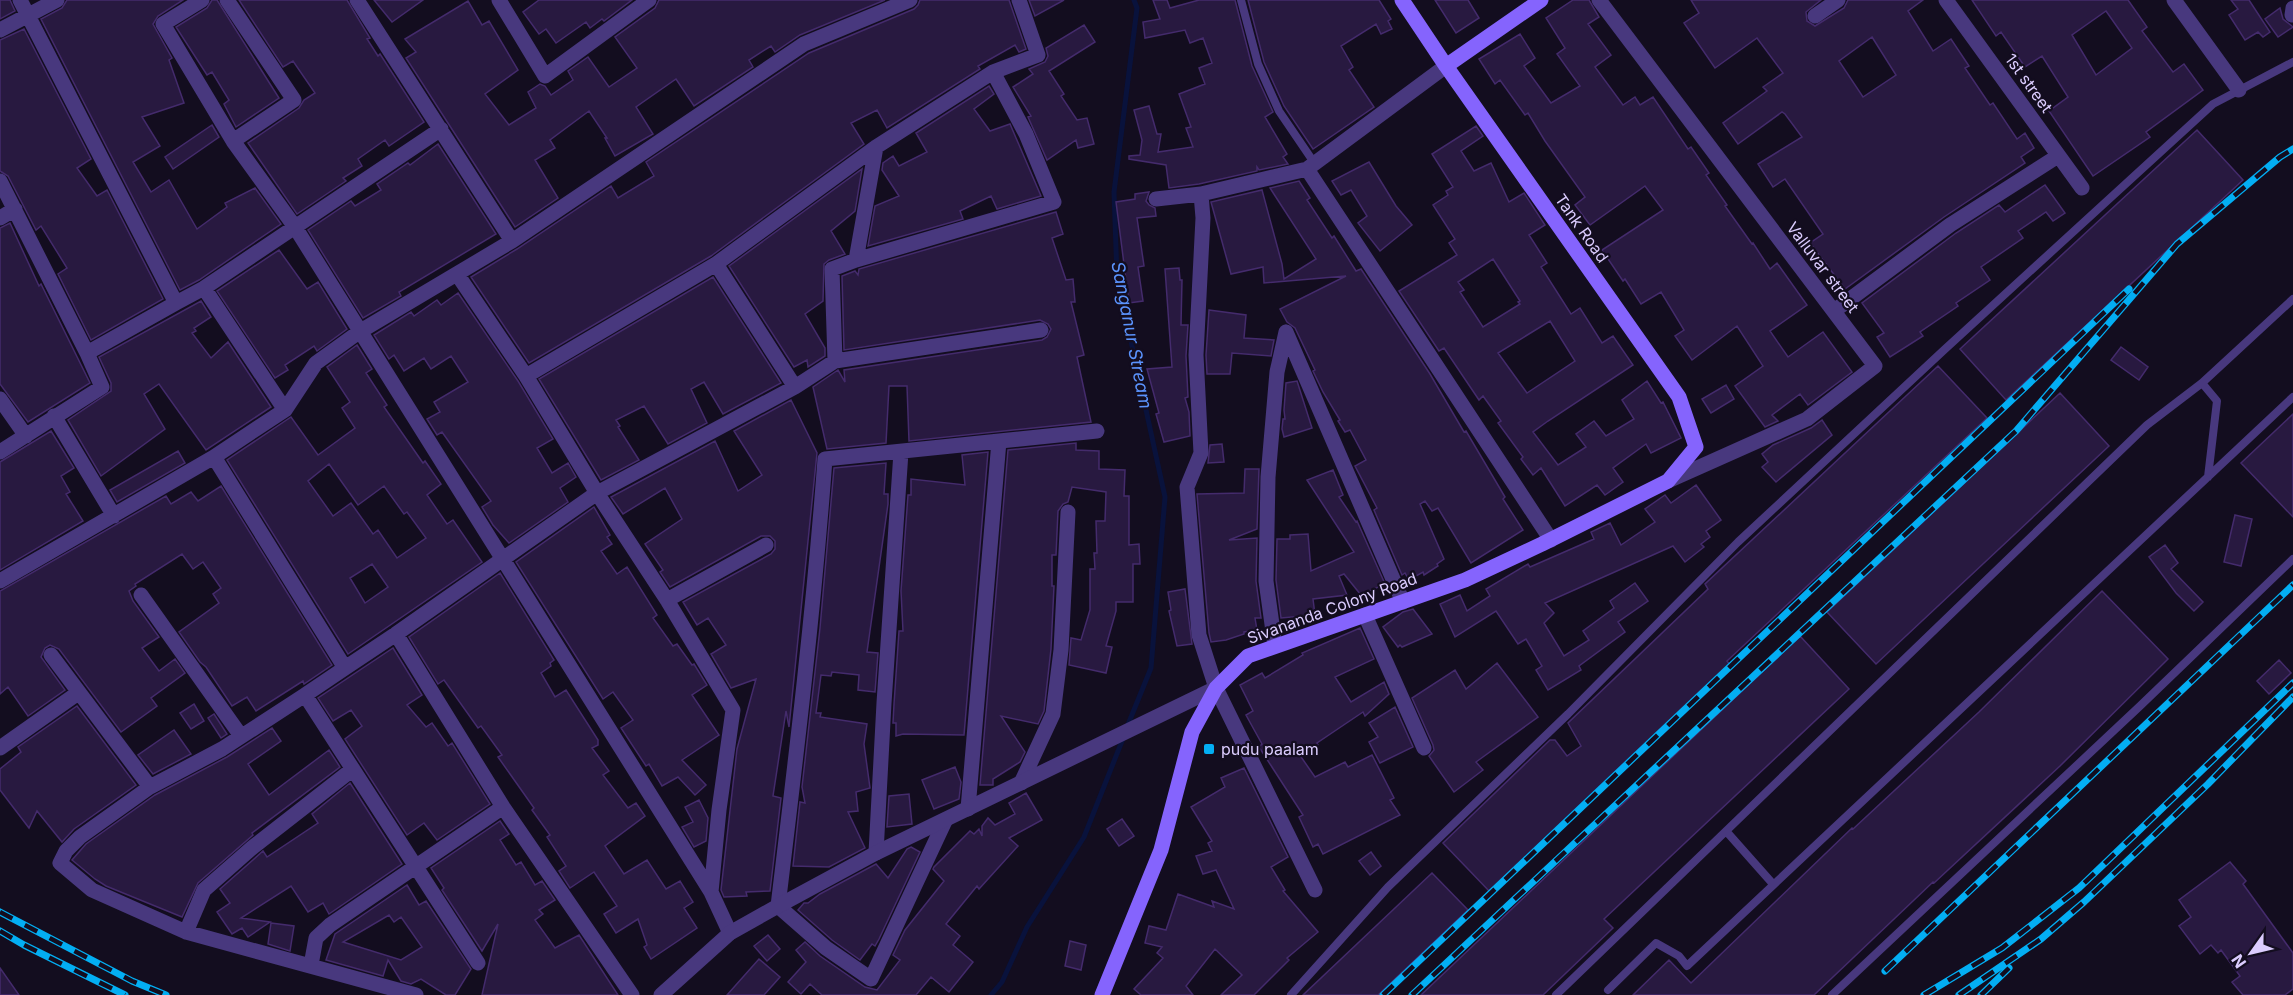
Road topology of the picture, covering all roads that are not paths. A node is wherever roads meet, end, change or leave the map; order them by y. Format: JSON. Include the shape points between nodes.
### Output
{"nodes":[{"id":1,"x":20,"y":0,"type":"edge"},
{"id":2,"x":57,"y":0,"type":"edge"},
{"id":3,"x":202,"y":0,"type":"edge"},
{"id":4,"x":227,"y":0,"type":"edge"},
{"id":5,"x":357,"y":0,"type":"edge"},
{"id":6,"x":499,"y":0,"type":"edge"},
{"id":7,"x":910,"y":0,"type":"edge"},
{"id":8,"x":1019,"y":0,"type":"edge"},
{"id":9,"x":1241,"y":0,"type":"edge"},
{"id":10,"x":1402,"y":0,"type":"edge"},
{"id":11,"x":1541,"y":0,"type":"edge"},
{"id":12,"x":1599,"y":0,"type":"edge"},
{"id":13,"x":1838,"y":0,"type":"edge"},
{"id":14,"x":1946,"y":0,"type":"edge"},
{"id":15,"x":2174,"y":0,"type":"edge"},
{"id":16,"x":646,"y":1,"type":"edge"},
{"id":17,"x":28,"y":16,"type":"junction"},
{"id":18,"x":1815,"y":16,"type":"dead end"},
{"id":19,"x":0,"y":30,"type":"edge"},
{"id":20,"x":2293,"y":62,"type":"edge"},
{"id":21,"x":1446,"y":66,"type":"junction"},
{"id":22,"x":993,"y":72,"type":"junction"},
{"id":23,"x":2239,"y":90,"type":"junction"},
{"id":24,"x":441,"y":129,"type":"junction"},
{"id":25,"x":233,"y":141,"type":"junction"},
{"id":26,"x":876,"y":147,"type":"junction"},
{"id":27,"x":2058,"y":156,"type":"junction"},
{"id":28,"x":1311,"y":166,"type":"junction"},
{"id":29,"x":0,"y":181,"type":"edge"},
{"id":30,"x":2082,"y":188,"type":"dead end"},
{"id":31,"x":1201,"y":194,"type":"junction"},
{"id":32,"x":1156,"y":199,"type":"dead end"},
{"id":33,"x":15,"y":209,"type":"junction"},
{"id":34,"x":0,"y":218,"type":"edge"},
{"id":35,"x":295,"y":227,"type":"junction"},
{"id":36,"x":512,"y":241,"type":"junction"},
{"id":37,"x":856,"y":260,"type":"junction"},
{"id":38,"x":716,"y":264,"type":"junction"},
{"id":39,"x":457,"y":274,"type":"junction"},
{"id":40,"x":204,"y":288,"type":"junction"},
{"id":41,"x":2293,"y":299,"type":"edge"},
{"id":42,"x":176,"y":303,"type":"junction"},
{"id":43,"x":1834,"y":311,"type":"junction"},
{"id":44,"x":1041,"y":330,"type":"dead end"},
{"id":45,"x":359,"y":332,"type":"junction"},
{"id":46,"x":87,"y":353,"type":"junction"},
{"id":47,"x":835,"y":361,"type":"junction"},
{"id":48,"x":526,"y":376,"type":"junction"},
{"id":49,"x":2202,"y":384,"type":"junction"},
{"id":50,"x":795,"y":387,"type":"junction"},
{"id":51,"x":2293,"y":397,"type":"edge"},
{"id":52,"x":0,"y":399,"type":"edge"},
{"id":53,"x":285,"y":410,"type":"junction"},
{"id":54,"x":54,"y":416,"type":"junction"},
{"id":55,"x":1097,"y":431,"type":"dead end"},
{"id":56,"x":26,"y":436,"type":"junction"},
{"id":57,"x":999,"y":441,"type":"junction"},
{"id":58,"x":0,"y":452,"type":"edge"},
{"id":59,"x":901,"y":452,"type":"junction"},
{"id":60,"x":214,"y":457,"type":"junction"},
{"id":61,"x":2208,"y":477,"type":"junction"},
{"id":62,"x":1668,"y":481,"type":"junction"},
{"id":63,"x":597,"y":493,"type":"junction"},
{"id":64,"x":1068,"y":512,"type":"dead end"},
{"id":65,"x":114,"y":516,"type":"junction"},
{"id":66,"x":1551,"y":540,"type":"junction"},
{"id":67,"x":766,"y":545,"type":"dead end"},
{"id":68,"x":501,"y":559,"type":"junction"},
{"id":69,"x":2293,"y":559,"type":"edge"},
{"id":70,"x":0,"y":581,"type":"edge"},
{"id":71,"x":141,"y":595,"type":"dead end"},
{"id":72,"x":667,"y":600,"type":"junction"},
{"id":73,"x":1403,"y":602,"type":"junction"},
{"id":74,"x":1365,"y":615,"type":"junction"},
{"id":75,"x":396,"y":634,"type":"junction"},
{"id":76,"x":1275,"y":646,"type":"junction"},
{"id":77,"x":51,"y":655,"type":"dead end"},
{"id":78,"x":345,"y":668,"type":"junction"},
{"id":79,"x":1216,"y":688,"type":"junction"},
{"id":80,"x":78,"y":693,"type":"junction"},
{"id":81,"x":305,"y":695,"type":"junction"},
{"id":82,"x":241,"y":736,"type":"junction"},
{"id":83,"x":0,"y":748,"type":"edge"},
{"id":84,"x":1424,"y":748,"type":"dead end"},
{"id":85,"x":353,"y":769,"type":"junction"},
{"id":86,"x":1021,"y":783,"type":"junction"},
{"id":87,"x":150,"y":787,"type":"junction"},
{"id":88,"x":503,"y":807,"type":"junction"},
{"id":89,"x":968,"y":809,"type":"junction"},
{"id":90,"x":945,"y":821,"type":"junction"},
{"id":91,"x":1726,"y":831,"type":"junction"},
{"id":92,"x":876,"y":853,"type":"junction"},
{"id":93,"x":415,"y":866,"type":"junction"},
{"id":94,"x":1773,"y":885,"type":"junction"},
{"id":95,"x":1315,"y":890,"type":"dead end"},
{"id":96,"x":711,"y":892,"type":"junction"},
{"id":97,"x":778,"y":906,"type":"junction"},
{"id":98,"x":186,"y":932,"type":"junction"},
{"id":99,"x":730,"y":933,"type":"junction"},
{"id":100,"x":478,"y":963,"type":"dead end"},
{"id":101,"x":311,"y":964,"type":"junction"},
{"id":102,"x":1608,"y":990,"type":"dead end"},
{"id":103,"x":417,"y":995,"type":"edge"},
{"id":104,"x":632,"y":995,"type":"edge"},
{"id":105,"x":661,"y":995,"type":"edge"},
{"id":106,"x":1102,"y":995,"type":"edge"},
{"id":107,"x":1291,"y":995,"type":"edge"},
{"id":108,"x":1556,"y":995,"type":"edge"},
{"id":109,"x":1832,"y":995,"type":"edge"}],
"edges":[{"from":1,"to":17,"type":"street"},
{"from":2,"to":17,"type":"street"},
{"from":3,"to":25,"type":"street","via":[[163,24]]},
{"from":4,"to":25,"type":"street","via":[[294,99]]},
{"from":5,"to":24,"type":"street"},
{"from":6,"to":16,"type":"street","via":[[545,76]]},
{"from":7,"to":36,"type":"street","via":[[804,44]]},
{"from":8,"to":22,"type":"street","via":[[1038,55]]},
{"from":9,"to":28,"type":"lane","via":[[1258,63],[1279,111]]},
{"from":10,"to":21,"type":"main road","name":"Tank Road"},
{"from":11,"to":21,"type":"main road"},
{"from":12,"to":43,"type":"street","name":"Valluvar street"},
{"from":13,"to":18,"type":"street"},
{"from":14,"to":27,"type":"street","name":"1st street"},
{"from":15,"to":23,"type":"street"},
{"from":17,"to":19,"type":"street"},
{"from":17,"to":42,"type":"street"},
{"from":20,"to":23,"type":"lane"},
{"from":21,"to":28,"type":"street"},
{"from":21,"to":62,"type":"main road","name":"Tank Road","via":[[1679,397],[1696,447]]},
{"from":22,"to":26,"type":"street"},
{"from":22,"to":37,"type":"street","via":[[1026,134],[1054,202]]},
{"from":23,"to":107,"type":"lane","via":[[2205,112],[1738,542],[1568,714],[1388,887]]},
{"from":24,"to":35,"type":"street"},
{"from":24,"to":36,"type":"street"},
{"from":25,"to":35,"type":"street"},
{"from":26,"to":37,"type":"street"},
{"from":26,"to":38,"type":"street"},
{"from":27,"to":30,"type":"street","name":"1st street"},
{"from":27,"to":43,"type":"street","via":[[1950,225]]},
{"from":28,"to":31,"type":"street"},
{"from":28,"to":66,"type":"street"},
{"from":29,"to":33,"type":"street"},
{"from":31,"to":32,"type":"street"},
{"from":31,"to":79,"type":"street","via":[[1196,356],[1200,453],[1187,487],[1199,635]]},
{"from":33,"to":34,"type":"street"},
{"from":33,"to":46,"type":"street"},
{"from":35,"to":40,"type":"street"},
{"from":35,"to":45,"type":"street"},
{"from":36,"to":39,"type":"street"},
{"from":37,"to":47,"type":"street","via":[[832,269]]},
{"from":38,"to":48,"type":"street"},
{"from":38,"to":50,"type":"street"},
{"from":39,"to":45,"type":"street"},
{"from":39,"to":48,"type":"street"},
{"from":40,"to":42,"type":"street"},
{"from":40,"to":53,"type":"street"},
{"from":41,"to":49,"type":"lane"},
{"from":42,"to":46,"type":"street"},
{"from":43,"to":62,"type":"street","name":"Valluvar street","via":[[1875,366],[1807,419]]},
{"from":44,"to":47,"type":"street"},
{"from":45,"to":53,"type":"street","via":[[316,363]]},
{"from":45,"to":68,"type":"street"},
{"from":46,"to":54,"type":"street","via":[[102,387]]},
{"from":47,"to":50,"type":"street"},
{"from":48,"to":63,"type":"street"},
{"from":49,"to":61,"type":"lane","via":[[2217,401]]},
{"from":49,"to":91,"type":"lane","via":[[2147,424]]},
{"from":50,"to":63,"type":"street"},
{"from":51,"to":61,"type":"lane"},
{"from":52,"to":56,"type":"street"},
{"from":53,"to":60,"type":"street"},
{"from":54,"to":56,"type":"street"},
{"from":54,"to":65,"type":"street"},
{"from":55,"to":57,"type":"street"},
{"from":56,"to":58,"type":"street"},
{"from":57,"to":59,"type":"street"},
{"from":57,"to":89,"type":"street"},
{"from":59,"to":92,"type":"street"},
{"from":59,"to":97,"type":"street","via":[[825,459]]},
{"from":60,"to":65,"type":"street"},
{"from":60,"to":78,"type":"street"},
{"from":61,"to":94,"type":"lane"},
{"from":62,"to":66,"type":"main road","name":"Sivananda Colony Road"},
{"from":63,"to":68,"type":"street"},
{"from":63,"to":72,"type":"street"},
{"from":64,"to":86,"type":"street","via":[[1061,650],[1053,714]]},
{"from":65,"to":70,"type":"street"},
{"from":66,"to":73,"type":"main road","name":"Sivananda Colony Road","via":[[1466,580]]},
{"from":67,"to":72,"type":"street"},
{"from":68,"to":75,"type":"street"},
{"from":68,"to":96,"type":"street"},
{"from":69,"to":109,"type":"lane"},
{"from":71,"to":82,"type":"street"},
{"from":72,"to":96,"type":"street","via":[[733,710]]},
{"from":73,"to":74,"type":"main road","name":"Sivananda Colony Road"},
{"from":73,"to":76,"type":"street","via":[[1286,332],[1277,372],[1268,477],[1266,580]]},
{"from":74,"to":76,"type":"main road","name":"Sivananda Colony Road"},
{"from":74,"to":84,"type":"street"},
{"from":75,"to":78,"type":"street"},
{"from":75,"to":88,"type":"street"},
{"from":76,"to":79,"type":"main road","name":"Sivananda Colony Road","via":[[1248,656]]},
{"from":77,"to":80,"type":"street"},
{"from":78,"to":81,"type":"street"},
{"from":79,"to":86,"type":"street"},
{"from":79,"to":95,"type":"street"},
{"from":79,"to":106,"type":"main road","name":"Sivananda Colony Road","via":[[1192,732],[1161,850]]},
{"from":80,"to":83,"type":"street"},
{"from":80,"to":87,"type":"street"},
{"from":81,"to":82,"type":"street"},
{"from":81,"to":85,"type":"street"},
{"from":82,"to":87,"type":"street"},
{"from":85,"to":93,"type":"street"},
{"from":85,"to":98,"type":"street","via":[[204,890]]},
{"from":86,"to":89,"type":"street"},
{"from":87,"to":98,"type":"street","via":[[80,837],[60,863],[92,890]]},
{"from":88,"to":93,"type":"street"},
{"from":88,"to":104,"type":"street"},
{"from":89,"to":90,"type":"street"},
{"from":90,"to":92,"type":"street"},
{"from":90,"to":97,"type":"street","via":[[871,979],[826,948]]},
{"from":91,"to":94,"type":"lane"},
{"from":91,"to":108,"type":"lane"},
{"from":92,"to":97,"type":"street"},
{"from":93,"to":100,"type":"street"},
{"from":93,"to":101,"type":"street","via":[[316,938]]},
{"from":94,"to":102,"type":"lane","via":[[1687,966],[1679,956],[1656,943]]},
{"from":96,"to":99,"type":"street"},
{"from":97,"to":99,"type":"street"},
{"from":98,"to":101,"type":"street"},
{"from":99,"to":105,"type":"street"},
{"from":101,"to":103,"type":"street"}]}
